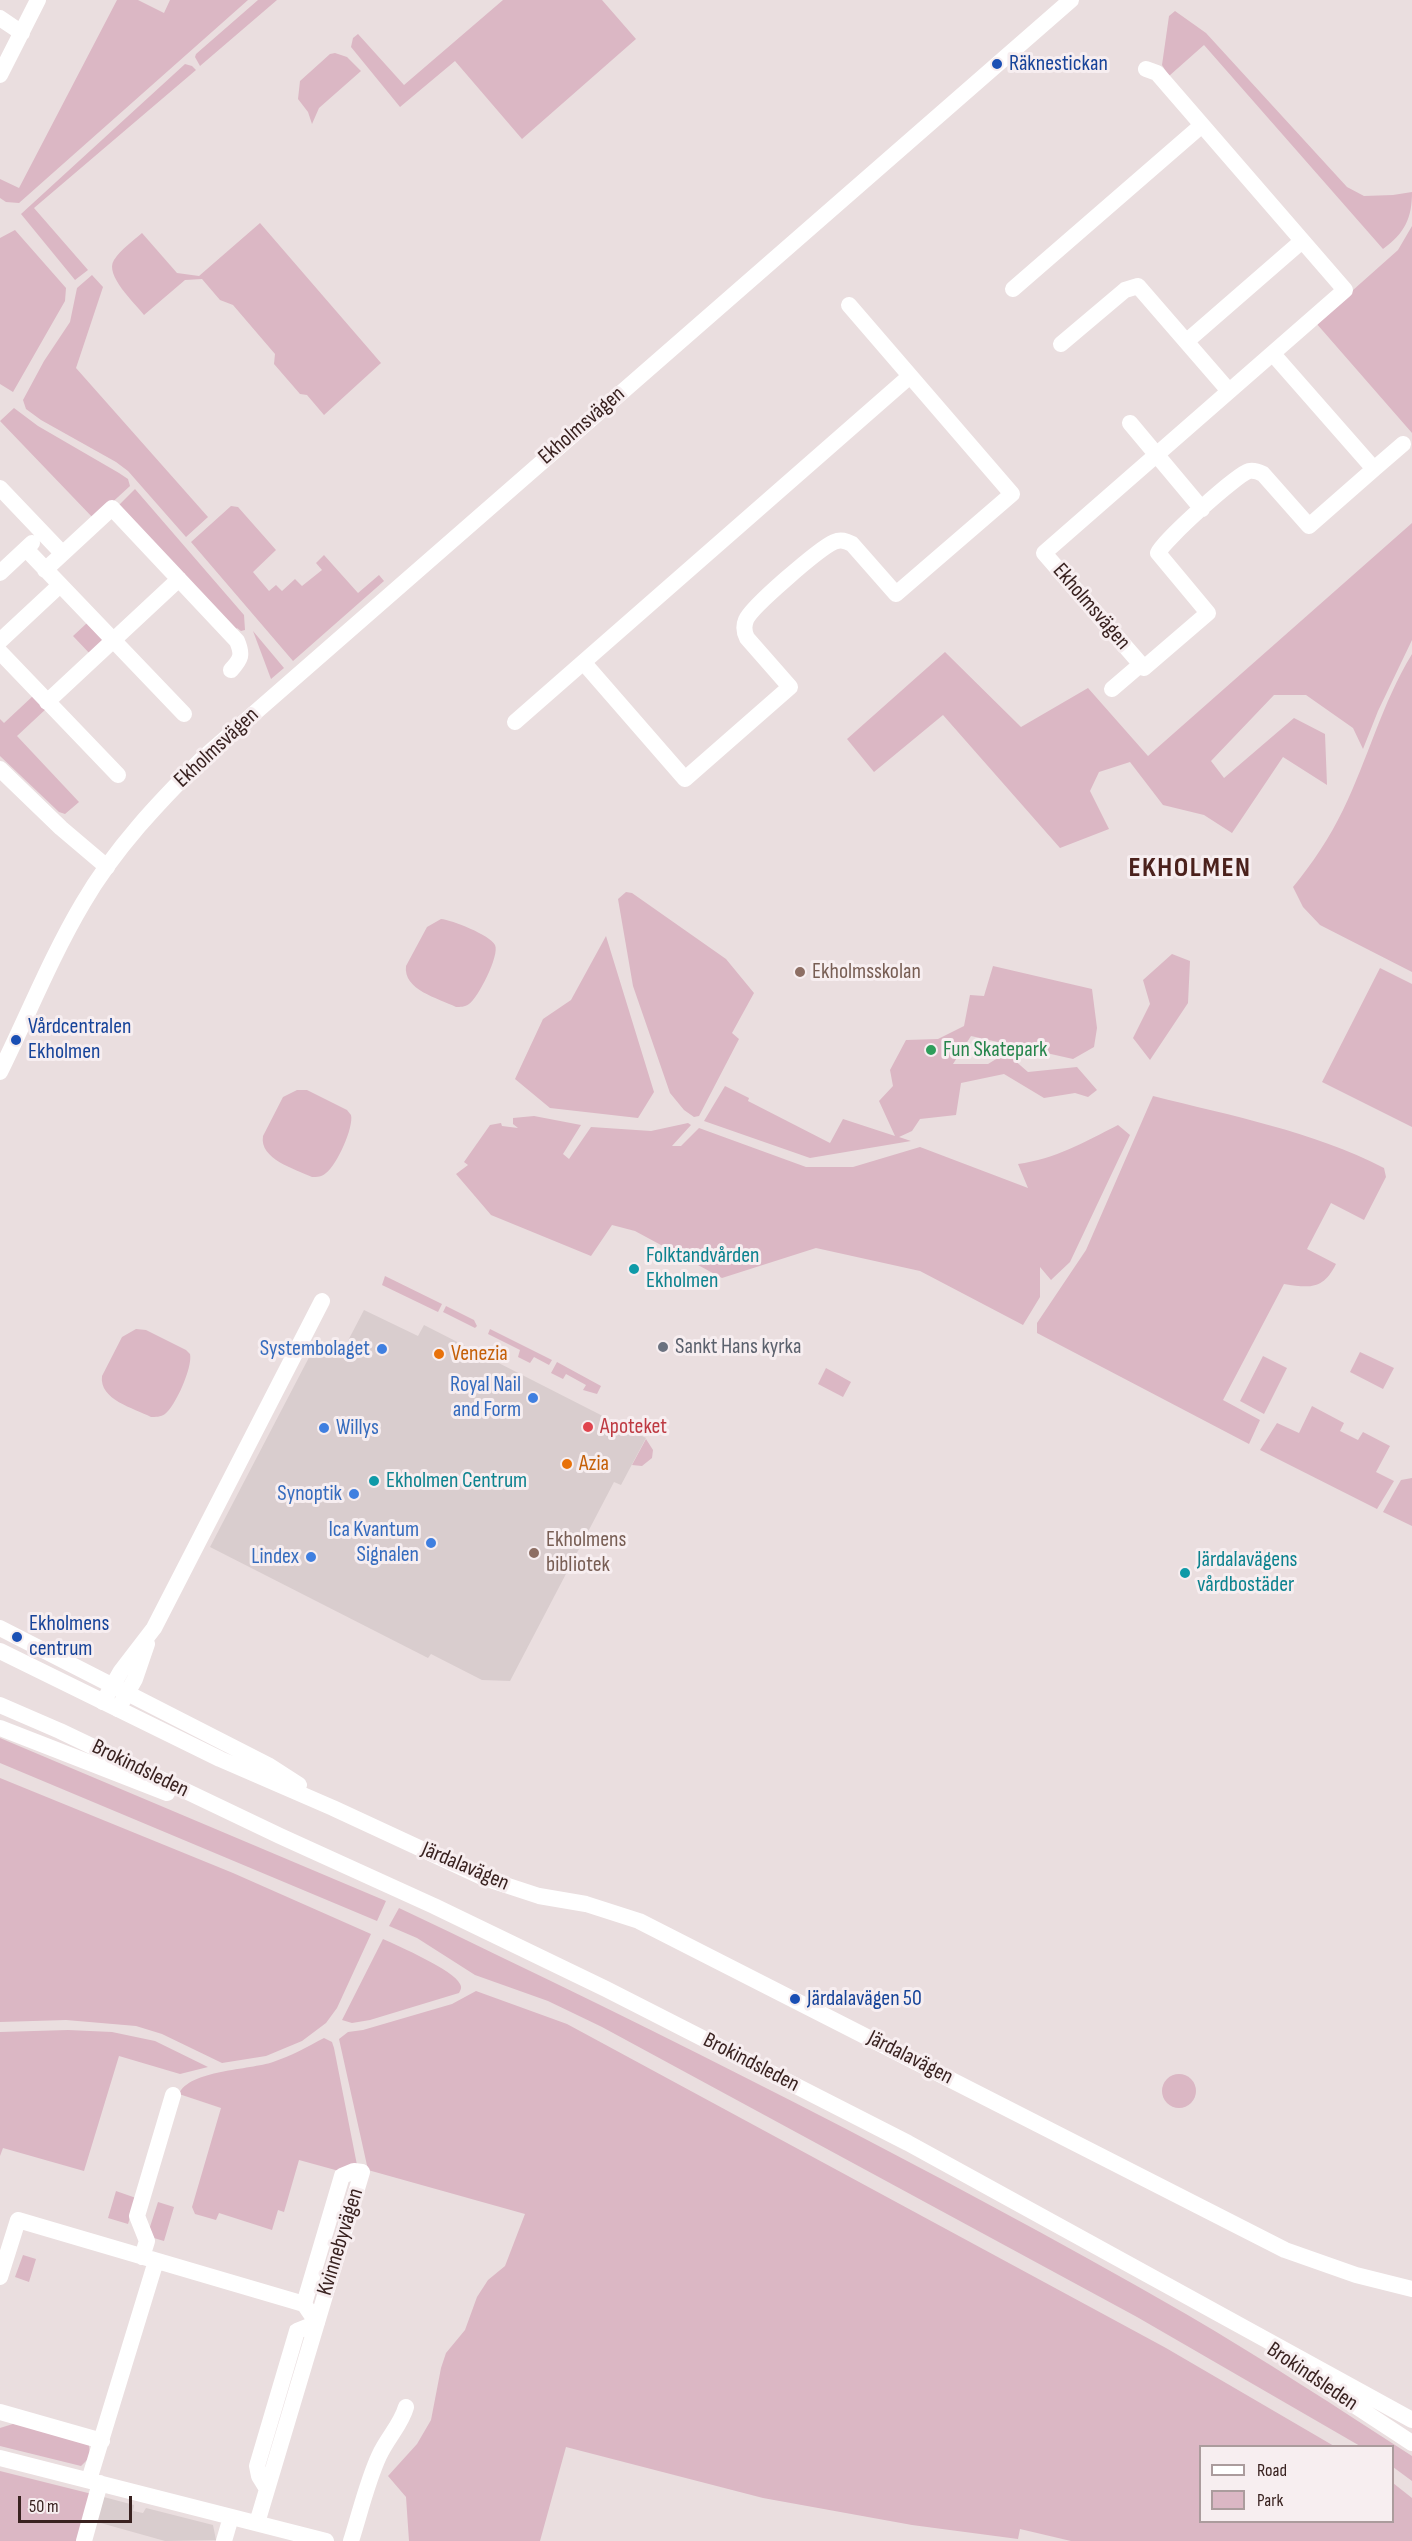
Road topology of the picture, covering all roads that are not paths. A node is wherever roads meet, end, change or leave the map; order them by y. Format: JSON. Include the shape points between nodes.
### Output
{"nodes":[{"id":1,"x":38,"y":0,"type":"edge"},
{"id":2,"x":1071,"y":0,"type":"edge"},
{"id":3,"x":0,"y":18,"type":"edge"},
{"id":4,"x":22,"y":33,"type":"junction"},
{"id":5,"x":1146,"y":69,"type":"dead end"},
{"id":6,"x":0,"y":75,"type":"edge"},
{"id":7,"x":1202,"y":125,"type":"junction"},
{"id":8,"x":1302,"y":241,"type":"junction"},
{"id":9,"x":1013,"y":289,"type":"dead end"},
{"id":10,"x":849,"y":305,"type":"dead end"},
{"id":11,"x":1187,"y":341,"type":"junction"},
{"id":12,"x":1061,"y":344,"type":"dead end"},
{"id":13,"x":1273,"y":354,"type":"junction"},
{"id":14,"x":910,"y":376,"type":"junction"},
{"id":15,"x":1229,"y":391,"type":"junction"},
{"id":16,"x":1130,"y":423,"type":"dead end"},
{"id":17,"x":1403,"y":444,"type":"dead end"},
{"id":18,"x":1155,"y":455,"type":"junction"},
{"id":19,"x":1374,"y":469,"type":"junction"},
{"id":20,"x":0,"y":488,"type":"edge"},
{"id":21,"x":1202,"y":509,"type":"junction"},
{"id":22,"x":43,"y":533,"type":"junction"},
{"id":23,"x":26,"y":549,"type":"junction"},
{"id":24,"x":62,"y":553,"type":"junction"},
{"id":25,"x":45,"y":570,"type":"junction"},
{"id":26,"x":0,"y":573,"type":"edge"},
{"id":27,"x":179,"y":579,"type":"junction"},
{"id":28,"x":60,"y":585,"type":"junction"},
{"id":29,"x":113,"y":640,"type":"junction"},
{"id":30,"x":0,"y":641,"type":"edge"},
{"id":31,"x":0,"y":652,"type":"edge"},
{"id":32,"x":584,"y":663,"type":"junction"},
{"id":33,"x":1140,"y":664,"type":"junction"},
{"id":34,"x":231,"y":670,"type":"dead end"},
{"id":35,"x":1112,"y":689,"type":"dead end"},
{"id":36,"x":47,"y":702,"type":"junction"},
{"id":37,"x":184,"y":714,"type":"dead end"},
{"id":38,"x":515,"y":722,"type":"dead end"},
{"id":39,"x":0,"y":769,"type":"edge"},
{"id":40,"x":118,"y":775,"type":"dead end"},
{"id":41,"x":107,"y":867,"type":"junction"},
{"id":42,"x":0,"y":1072,"type":"edge"},
{"id":43,"x":322,"y":1301,"type":"dead end"},
{"id":44,"x":0,"y":1628,"type":"edge"},
{"id":45,"x":154,"y":1628,"type":"junction"},
{"id":46,"x":0,"y":1651,"type":"edge"},
{"id":47,"x":113,"y":1685,"type":"junction"},
{"id":48,"x":128,"y":1693,"type":"junction"},
{"id":49,"x":0,"y":1705,"type":"edge"},
{"id":50,"x":111,"y":1705,"type":"junction"},
{"id":51,"x":0,"y":1728,"type":"edge"},
{"id":52,"x":333,"y":1808,"type":"junction"},
{"id":53,"x":280,"y":1836,"type":"junction"},
{"id":54,"x":173,"y":2095,"type":"dead end"},
{"id":55,"x":149,"y":2259,"type":"junction"},
{"id":56,"x":0,"y":2277,"type":"edge"},
{"id":57,"x":1382,"y":2280,"type":"junction"},
{"id":58,"x":1412,"y":2280,"type":"edge"},
{"id":59,"x":1412,"y":2289,"type":"edge"},
{"id":60,"x":304,"y":2304,"type":"junction"},
{"id":61,"x":1212,"y":2310,"type":"junction"},
{"id":62,"x":316,"y":2323,"type":"junction"},
{"id":63,"x":406,"y":2407,"type":"dead end"},
{"id":64,"x":0,"y":2412,"type":"edge"},
{"id":65,"x":1412,"y":2420,"type":"edge"},
{"id":66,"x":102,"y":2441,"type":"junction"},
{"id":67,"x":1412,"y":2444,"type":"edge"},
{"id":68,"x":0,"y":2458,"type":"edge"},
{"id":69,"x":94,"y":2481,"type":"junction"},
{"id":70,"x":231,"y":2517,"type":"junction"},
{"id":71,"x":257,"y":2523,"type":"junction"},
{"id":72,"x":84,"y":2541,"type":"edge"},
{"id":73,"x":224,"y":2541,"type":"edge"},
{"id":74,"x":326,"y":2541,"type":"edge"},
{"id":75,"x":351,"y":2541,"type":"edge"}],
"edges":[{"from":1,"to":4,"type":"street"},
{"from":2,"to":41,"type":"street","name":"Ekholmsvägen","via":[[203,758],[150,812]]},
{"from":3,"to":4,"type":"street"},
{"from":4,"to":6,"type":"street"},
{"from":5,"to":7,"type":"street","name":"Ekholmsvägen","via":[[1157,73]]},
{"from":7,"to":8,"type":"street","name":"Ekholmsvägen"},
{"from":7,"to":9,"type":"street"},
{"from":8,"to":11,"type":"street"},
{"from":8,"to":13,"type":"street","name":"Ekholmsvägen","via":[[1345,290]]},
{"from":10,"to":14,"type":"street"},
{"from":11,"to":12,"type":"street","via":[[1138,286],[1125,290]]},
{"from":11,"to":15,"type":"street"},
{"from":13,"to":15,"type":"street","name":"Ekholmsvägen"},
{"from":13,"to":19,"type":"street"},
{"from":14,"to":32,"type":"street"},
{"from":14,"to":32,"type":"street","via":[[1012,494],[896,594],[844,540],[824,548],[790,577],[750,613],[744,631],[790,687],[685,779]]},
{"from":15,"to":18,"type":"street","name":"Ekholmsvägen"},
{"from":16,"to":18,"type":"street"},
{"from":17,"to":19,"type":"street","name":"Ekholmsvägen"},
{"from":18,"to":21,"type":"street"},
{"from":18,"to":33,"type":"street","name":"Ekholmsvägen","via":[[1044,553]]},
{"from":19,"to":21,"type":"street","name":"Ekholmsvägen","via":[[1309,526],[1263,474],[1255,471],[1239,477]]},
{"from":20,"to":22,"type":"street"},
{"from":21,"to":33,"type":"street","name":"Ekholmsvägen","via":[[1158,553],[1208,613],[1144,668]]},
{"from":22,"to":23,"type":"street"},
{"from":22,"to":24,"type":"street"},
{"from":23,"to":25,"type":"street"},
{"from":23,"to":26,"type":"street"},
{"from":24,"to":25,"type":"street"},
{"from":24,"to":27,"type":"street","via":[[112,508]]},
{"from":25,"to":28,"type":"street"},
{"from":27,"to":29,"type":"street"},
{"from":27,"to":34,"type":"street","via":[[237,641],[242,652]]},
{"from":28,"to":29,"type":"street"},
{"from":28,"to":30,"type":"street"},
{"from":29,"to":36,"type":"street"},
{"from":29,"to":37,"type":"street"},
{"from":31,"to":36,"type":"street"},
{"from":32,"to":38,"type":"street"},
{"from":33,"to":35,"type":"street","name":"Ekholmsvägen"},
{"from":36,"to":40,"type":"street"},
{"from":39,"to":41,"type":"street"},
{"from":41,"to":42,"type":"street","name":"Ekholmsvägen","via":[[51,961]]},
{"from":43,"to":45,"type":"street"},
{"from":44,"to":47,"type":"street","name":"Järdalavägen"},
{"from":45,"to":47,"type":"street"},
{"from":45,"to":48,"type":"street"},
{"from":46,"to":50,"type":"street","name":"Järdalavägen"},
{"from":47,"to":48,"type":"street","name":"Järdalavägen"},
{"from":47,"to":50,"type":"street"},
{"from":48,"to":50,"type":"street"},
{"from":48,"to":52,"type":"street","name":"Järdalavägen","via":[[268,1765]]},
{"from":49,"to":53,"type":"street","name":"Brokindsleden"},
{"from":50,"to":52,"type":"street","name":"Järdalavägen"},
{"from":51,"to":53,"type":"street","name":"Brokindsleden"},
{"from":52,"to":57,"type":"street","name":"Järdalavägen","via":[[484,1878],[639,1921],[1286,2250]]},
{"from":53,"to":61,"type":"street","name":"Brokindsleden","via":[[617,1994],[908,2143]]},
{"from":54,"to":55,"type":"street","via":[[137,2216]]},
{"from":55,"to":56,"type":"street","name":"Kvinnebyvägen","via":[[18,2220]]},
{"from":55,"to":60,"type":"street","name":"Kvinnebyvägen"},
{"from":55,"to":66,"type":"street"},
{"from":57,"to":58,"type":"street","name":"Järdalavägen"},
{"from":57,"to":59,"type":"street","name":"Järdalavägen"},
{"from":60,"to":62,"type":"street","name":"Kvinnebyvägen"},
{"from":60,"to":62,"type":"street","name":"Kvinnebyvägen","via":[[342,2176],[362,2172]]},
{"from":61,"to":65,"type":"street","name":"Brokindsleden"},
{"from":61,"to":67,"type":"street","name":"Brokindsleden"},
{"from":62,"to":71,"type":"street","name":"Kvinnebyvägen"},
{"from":63,"to":75,"type":"street","via":[[376,2461]]},
{"from":64,"to":66,"type":"street"},
{"from":66,"to":69,"type":"street"},
{"from":68,"to":69,"type":"street"},
{"from":69,"to":70,"type":"street"},
{"from":69,"to":72,"type":"street"},
{"from":70,"to":71,"type":"street"},
{"from":70,"to":73,"type":"street"},
{"from":71,"to":74,"type":"street"}]}
